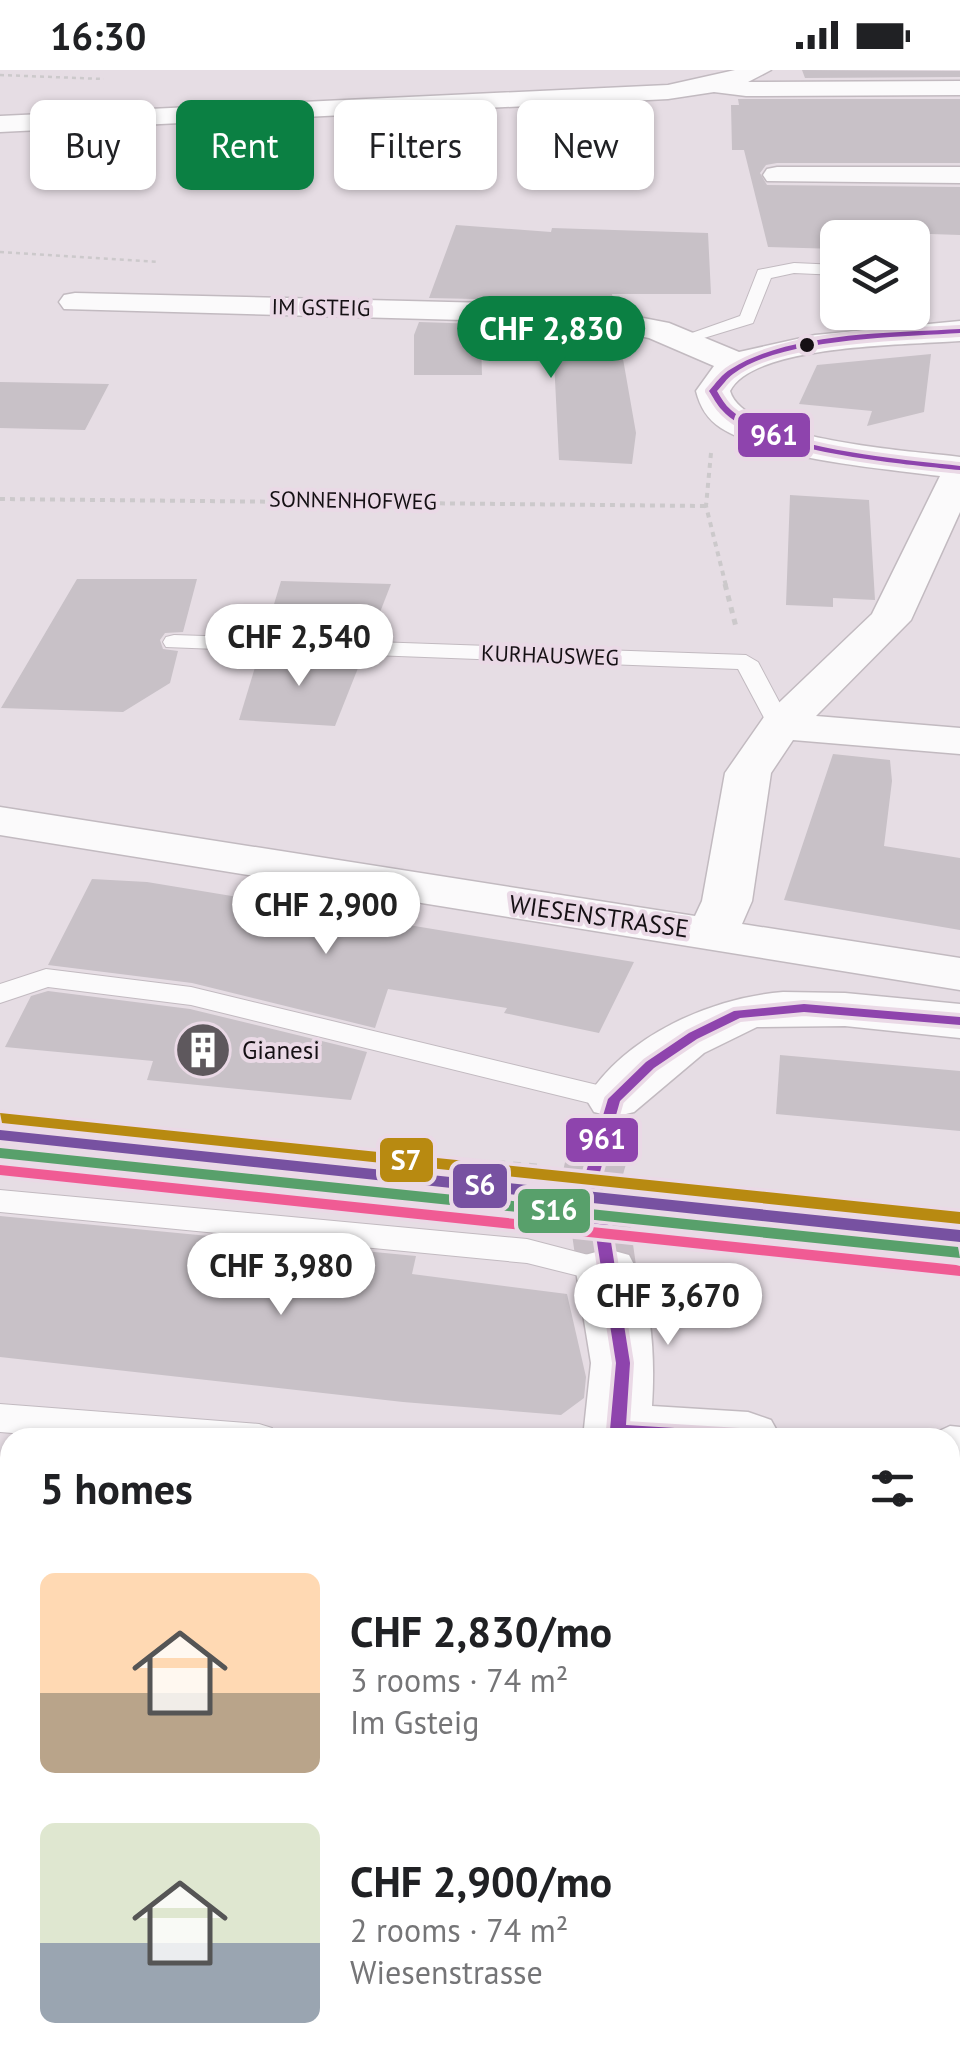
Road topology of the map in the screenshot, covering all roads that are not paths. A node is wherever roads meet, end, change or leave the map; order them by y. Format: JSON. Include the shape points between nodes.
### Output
{"nodes":[{"id":1,"x":759,"y":70,"type":"edge"},
{"id":2,"x":715,"y":85,"type":"junction"},
{"id":3,"x":960,"y":88,"type":"edge"},
{"id":4,"x":0,"y":124,"type":"edge"},
{"id":5,"x":777,"y":175,"type":"dead end"},
{"id":6,"x":960,"y":176,"type":"edge"},
{"id":7,"x":820,"y":269,"type":"edge"},
{"id":8,"x":75,"y":302,"type":"dead end"},
{"id":9,"x":960,"y":331,"type":"edge"},
{"id":10,"x":681,"y":340,"type":"junction"},
{"id":11,"x":738,"y":364,"type":"junction"},
{"id":12,"x":960,"y":470,"type":"edge"},
{"id":13,"x":174,"y":642,"type":"dead end"},
{"id":14,"x":780,"y":726,"type":"junction"},
{"id":15,"x":960,"y":741,"type":"edge"},
{"id":16,"x":0,"y":821,"type":"edge"},
{"id":17,"x":713,"y":932,"type":"junction"},
{"id":18,"x":960,"y":974,"type":"edge"},
{"id":19,"x":0,"y":994,"type":"edge"},
{"id":20,"x":960,"y":1020,"type":"edge"},
{"id":21,"x":614,"y":1099,"type":"joint"},
{"id":22,"x":0,"y":1201,"type":"edge"},
{"id":23,"x":607,"y":1271,"type":"joint"},
{"id":24,"x":0,"y":1418,"type":"edge"},
{"id":25,"x":162,"y":1428,"type":"edge"},
{"id":26,"x":618,"y":1428,"type":"edge"}],
"edges":[{"from":1,"to":2,"type":"street"},
{"from":2,"to":3,"type":"street"},
{"from":2,"to":4,"type":"street"},
{"from":5,"to":6,"type":"street"},
{"from":7,"to":10,"type":"lane","via":[[764,274],[747,320]]},
{"from":8,"to":10,"type":"street","name":"IM GSTEIG","via":[[550,312],[633,323]]},
{"from":9,"to":11,"type":"street","via":[[814,347]]},
{"from":10,"to":11,"type":"street","name":"IM GSTEIG"},
{"from":11,"to":12,"type":"street","via":[[713,392],[718,408],[736,421],[832,450]]},
{"from":12,"to":14,"type":"street","via":[[890,620]]},
{"from":13,"to":14,"type":"lane","name":"KURHAUSWEG","via":[[746,662]]},
{"from":14,"to":15,"type":"street"},
{"from":14,"to":17,"type":"street","via":[[748,773],[727,900]]},
{"from":16,"to":17,"type":"street","name":"WIESENSTRASSE"},
{"from":17,"to":18,"type":"street","name":"WIESENSTRASSE"},
{"from":19,"to":21,"type":"lane","via":[[46,978],[190,996]]},
{"from":20,"to":21,"type":"street","via":[[804,1008],[738,1014],[650,1065]]},
{"from":22,"to":23,"type":"lane","via":[[527,1251]]},
{"from":23,"to":26,"type":"street","via":[[623,1363]]},
{"from":24,"to":25,"type":"lane"}]}
